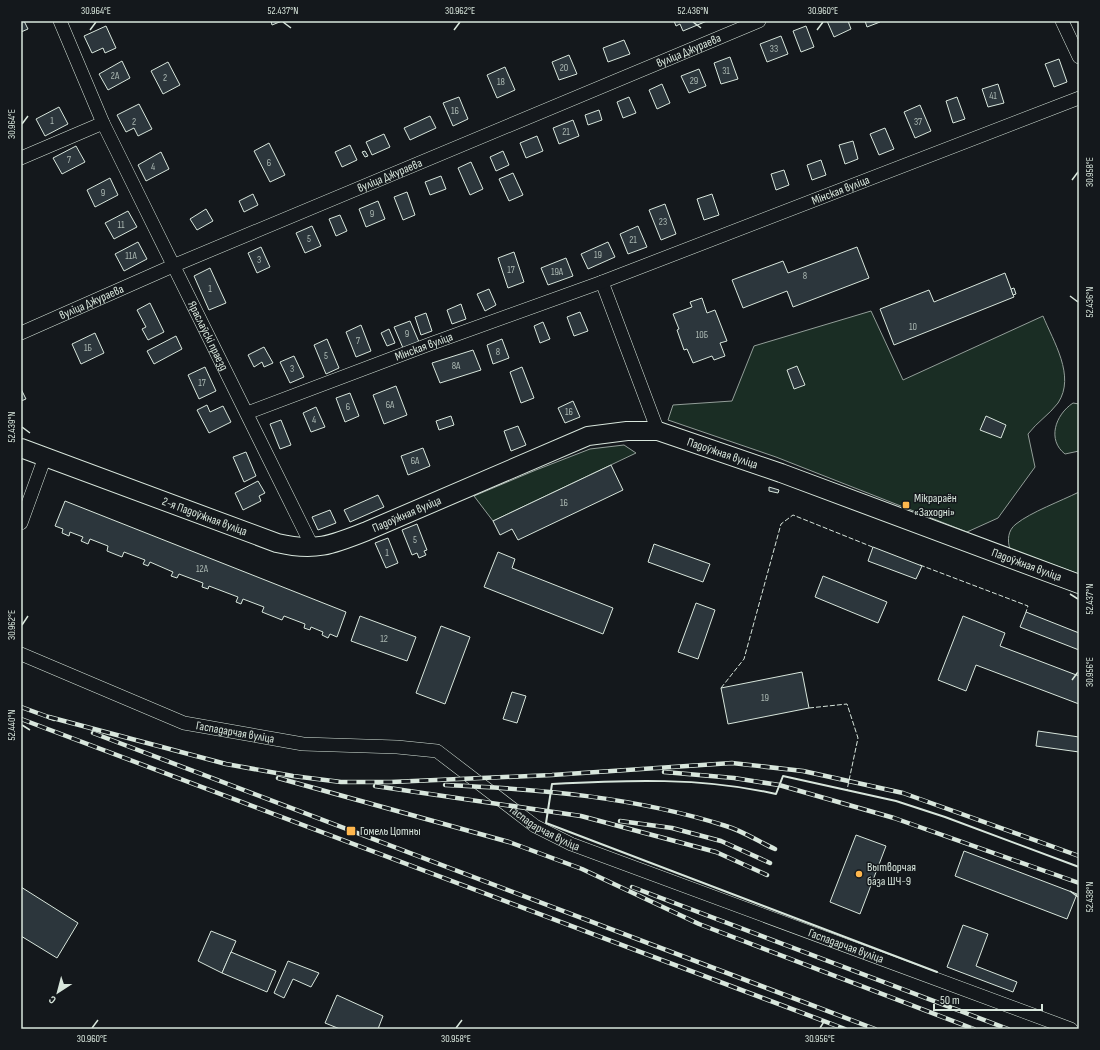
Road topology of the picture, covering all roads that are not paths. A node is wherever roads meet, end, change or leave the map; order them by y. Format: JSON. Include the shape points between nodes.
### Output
{"nodes":[{"id":1,"x":60,"y":21,"type":"edge"},
{"id":2,"x":759,"y":21,"type":"edge"},
{"id":3,"x":1062,"y":21,"type":"edge"},
{"id":4,"x":1079,"y":57,"type":"edge"},
{"id":5,"x":1079,"y":98,"type":"edge"},
{"id":6,"x":103,"y":123,"type":"junction"},
{"id":7,"x":21,"y":158,"type":"edge"},
{"id":8,"x":175,"y":265,"type":"junction"},
{"id":9,"x":602,"y":282,"type":"junction"},
{"id":10,"x":21,"y":333,"type":"edge"},
{"id":11,"x":247,"y":413,"type":"junction"},
{"id":12,"x":658,"y":431,"type":"junction"},
{"id":13,"x":21,"y":448,"type":"edge"},
{"id":14,"x":45,"y":457,"type":"junction"},
{"id":15,"x":21,"y":524,"type":"edge"},
{"id":16,"x":367,"y":531,"type":"joint"},
{"id":17,"x":313,"y":548,"type":"junction"},
{"id":18,"x":1079,"y":584,"type":"edge"},
{"id":19,"x":21,"y":654,"type":"edge"},
{"id":20,"x":1071,"y":1029,"type":"edge"}],
"edges":[{"from":1,"to":6,"type":"street","name":"Яраслаўскі праезд"},
{"from":2,"to":8,"type":"street","name":"вуліца Джураева"},
{"from":3,"to":4,"type":"street"},
{"from":5,"to":9,"type":"street","name":"Мінская вуліца"},
{"from":6,"to":7,"type":"street"},
{"from":6,"to":8,"type":"street","name":"Яраслаўскі праезд"},
{"from":8,"to":10,"type":"street","name":"вуліца Джураева"},
{"from":8,"to":11,"type":"street","name":"Яраслаўскі праезд"},
{"from":9,"to":11,"type":"street","name":"Мінская вуліца"},
{"from":9,"to":12,"type":"street"},
{"from":11,"to":17,"type":"street","name":"Яраслаўскі праезд"},
{"from":12,"to":16,"type":"main road","name":"Падоўжная вуліца","via":[[627,431],[588,436]]},
{"from":12,"to":18,"type":"main road","name":"Падоўжная вуліца","via":[[781,473]]},
{"from":13,"to":14,"type":"main road","name":"2-я Падоўжная вуліца"},
{"from":14,"to":15,"type":"street"},
{"from":14,"to":17,"type":"main road","name":"2-я Падоўжная вуліца","via":[[277,543]]},
{"from":16,"to":17,"type":"main road","name":"2-я Падоўжная вуліца","via":[[339,542]]},
{"from":19,"to":20,"type":"street","name":"Гаспадарчая вуліца","via":[[184,723],[303,744],[437,751],[535,826],[571,844]]}]}
